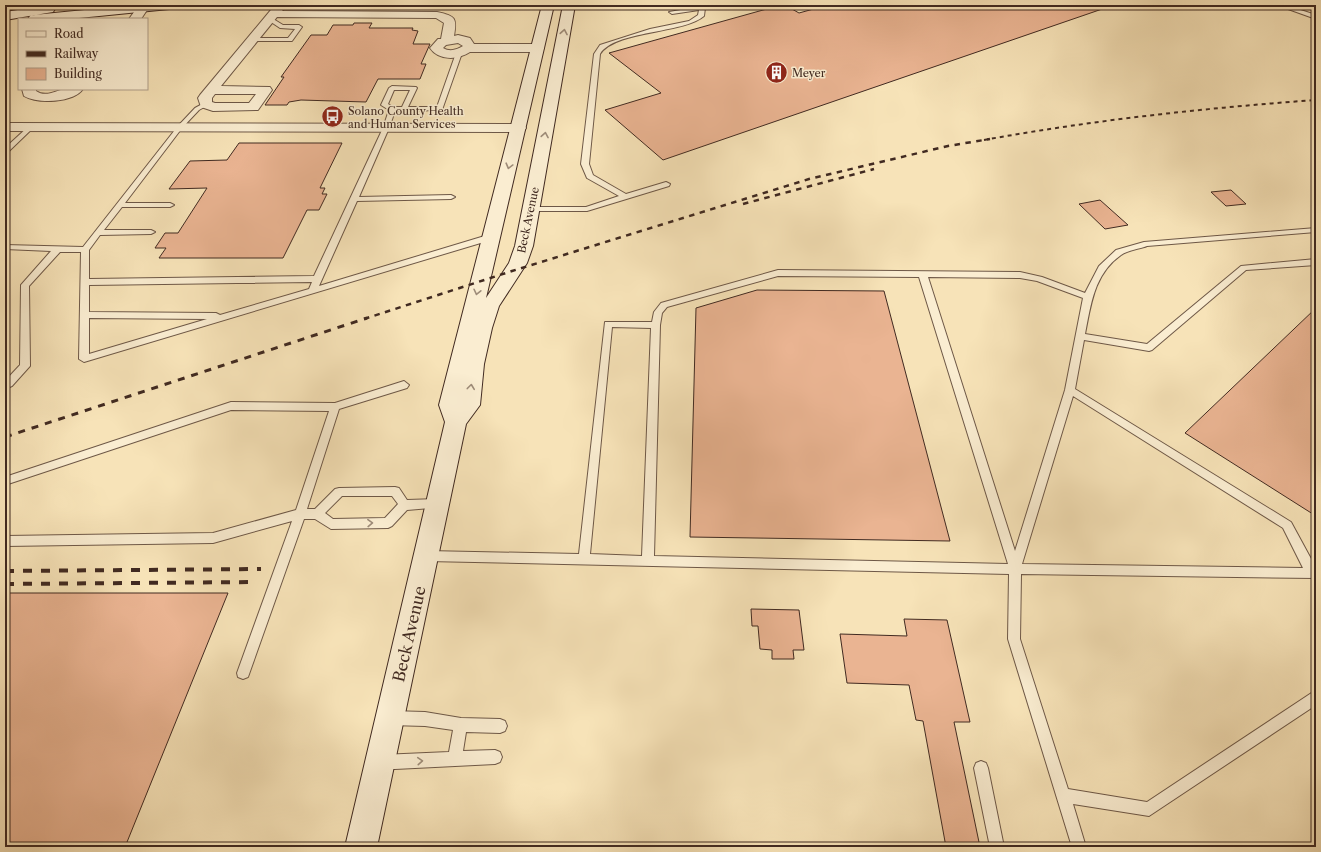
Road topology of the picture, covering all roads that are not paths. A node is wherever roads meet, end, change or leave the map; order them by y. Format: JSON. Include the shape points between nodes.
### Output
{"nodes":[{"id":1,"x":82,"y":5,"type":"edge"},
{"id":2,"x":169,"y":5,"type":"edge"},
{"id":3,"x":299,"y":5,"type":"edge"},
{"id":4,"x":548,"y":5,"type":"edge"},
{"id":5,"x":569,"y":5,"type":"edge"},
{"id":6,"x":687,"y":5,"type":"edge"},
{"id":7,"x":1280,"y":5,"type":"edge"},
{"id":8,"x":700,"y":6,"type":"edge"},
{"id":9,"x":143,"y":7,"type":"junction"},
{"id":10,"x":275,"y":13,"type":"edge"},
{"id":11,"x":5,"y":16,"type":"edge"},
{"id":12,"x":1316,"y":17,"type":"edge"},
{"id":13,"x":43,"y":18,"type":"edge"},
{"id":14,"x":136,"y":18,"type":"edge"},
{"id":15,"x":18,"y":21,"type":"edge"},
{"id":16,"x":5,"y":23,"type":"edge"},
{"id":17,"x":252,"y":40,"type":"junction"},
{"id":18,"x":538,"y":48,"type":"junction"},
{"id":19,"x":463,"y":50,"type":"junction"},
{"id":20,"x":29,"y":90,"type":"edge"},
{"id":21,"x":74,"y":90,"type":"edge"},
{"id":22,"x":211,"y":90,"type":"junction"},
{"id":23,"x":50,"y":97,"type":"junction"},
{"id":24,"x":206,"y":104,"type":"junction"},
{"id":25,"x":392,"y":109,"type":"junction"},
{"id":26,"x":404,"y":109,"type":"junction"},
{"id":27,"x":5,"y":128,"type":"edge"},
{"id":28,"x":31,"y":128,"type":"junction"},
{"id":29,"x":180,"y":128,"type":"junction"},
{"id":30,"x":386,"y":128,"type":"junction"},
{"id":31,"x":519,"y":128,"type":"junction"},
{"id":32,"x":5,"y":152,"type":"edge"},
{"id":33,"x":666,"y":184,"type":"dead end"},
{"id":34,"x":452,"y":197,"type":"dead end"},
{"id":35,"x":625,"y":197,"type":"junction"},
{"id":36,"x":354,"y":199,"type":"junction"},
{"id":37,"x":120,"y":205,"type":"junction"},
{"id":38,"x":170,"y":205,"type":"dead end"},
{"id":39,"x":531,"y":209,"type":"junction"},
{"id":40,"x":1316,"y":230,"type":"edge"},
{"id":41,"x":150,"y":232,"type":"dead end"},
{"id":42,"x":98,"y":233,"type":"junction"},
{"id":43,"x":491,"y":237,"type":"junction"},
{"id":44,"x":5,"y":247,"type":"edge"},
{"id":45,"x":58,"y":249,"type":"junction"},
{"id":46,"x":84,"y":250,"type":"junction"},
{"id":47,"x":1316,"y":262,"type":"edge"},
{"id":48,"x":923,"y":275,"type":"junction"},
{"id":49,"x":317,"y":279,"type":"junction"},
{"id":50,"x":84,"y":282,"type":"junction"},
{"id":51,"x":312,"y":291,"type":"junction"},
{"id":52,"x":1088,"y":297,"type":"junction"},
{"id":53,"x":84,"y":315,"type":"junction"},
{"id":54,"x":226,"y":316,"type":"junction"},
{"id":55,"x":656,"y":325,"type":"junction"},
{"id":56,"x":1080,"y":336,"type":"junction"},
{"id":57,"x":404,"y":384,"type":"dead end"},
{"id":58,"x":5,"y":385,"type":"edge"},
{"id":59,"x":1070,"y":390,"type":"junction"},
{"id":60,"x":335,"y":408,"type":"junction"},
{"id":61,"x":456,"y":422,"type":"junction"},
{"id":62,"x":5,"y":481,"type":"edge"},
{"id":63,"x":438,"y":504,"type":"junction"},
{"id":64,"x":404,"y":505,"type":"junction"},
{"id":65,"x":300,"y":514,"type":"junction"},
{"id":66,"x":317,"y":514,"type":"junction"},
{"id":67,"x":5,"y":541,"type":"edge"},
{"id":68,"x":427,"y":556,"type":"junction"},
{"id":69,"x":584,"y":559,"type":"junction"},
{"id":70,"x":648,"y":561,"type":"junction"},
{"id":71,"x":1015,"y":569,"type":"junction"},
{"id":72,"x":1314,"y":573,"type":"edge"},
{"id":73,"x":243,"y":673,"type":"dead end"},
{"id":74,"x":1316,"y":697,"type":"edge"},
{"id":75,"x":390,"y":718,"type":"junction"},
{"id":76,"x":461,"y":725,"type":"junction"},
{"id":77,"x":500,"y":726,"type":"dead end"},
{"id":78,"x":495,"y":757,"type":"dead end"},
{"id":79,"x":455,"y":758,"type":"junction"},
{"id":80,"x":381,"y":762,"type":"junction"},
{"id":81,"x":981,"y":768,"type":"dead end"},
{"id":82,"x":1062,"y":795,"type":"junction"},
{"id":83,"x":361,"y":847,"type":"edge"},
{"id":84,"x":997,"y":847,"type":"edge"},
{"id":85,"x":1079,"y":847,"type":"edge"}],
"edges":[{"from":1,"to":11,"type":"street"},
{"from":2,"to":9,"type":"street"},
{"from":3,"to":10,"type":"street"},
{"from":4,"to":18,"type":"street","name":"Beck Avenue"},
{"from":39,"to":5,"type":"street","name":"Beck Avenue","one_way":true},
{"from":6,"to":8,"type":"lane","via":[[672,12]]},
{"from":7,"to":12,"type":"lane"},
{"from":8,"to":35,"type":"lane","via":[[701,16],[691,22],[616,41],[602,46],[597,54],[585,164],[590,176]]},
{"from":9,"to":13,"type":"street"},
{"from":9,"to":14,"type":"street"},
{"from":10,"to":17,"type":"street"},
{"from":10,"to":17,"type":"lane","via":[[282,27],[299,27],[290,40]]},
{"from":10,"to":19,"type":"street","via":[[437,15],[448,19],[450,23],[447,40],[466,41],[469,46]]},
{"from":15,"to":16,"type":"street"},
{"from":17,"to":22,"type":"street"},
{"from":18,"to":19,"type":"street"},
{"from":18,"to":31,"type":"street","name":"Beck Avenue"},
{"from":19,"to":26,"type":"lane","via":[[440,108]]},
{"from":20,"to":23,"type":"street","via":[[33,96]]},
{"from":21,"to":23,"type":"street"},
{"from":22,"to":24,"type":"street","via":[[205,98]]},
{"from":22,"to":24,"type":"street","via":[[265,90],[253,107],[213,107]]},
{"from":23,"to":28,"type":"street"},
{"from":24,"to":29,"type":"lane","via":[[197,109]]},
{"from":25,"to":26,"type":"lane"},
{"from":25,"to":26,"type":"lane","via":[[384,106],[392,88],[414,88]]},
{"from":25,"to":30,"type":"lane"},
{"from":27,"to":28,"type":"street"},
{"from":28,"to":29,"type":"street"},
{"from":28,"to":32,"type":"lane"},
{"from":29,"to":30,"type":"street"},
{"from":29,"to":37,"type":"lane"},
{"from":30,"to":31,"type":"street"},
{"from":30,"to":36,"type":"lane"},
{"from":31,"to":43,"type":"street","name":"Beck Avenue","one_way":true},
{"from":33,"to":35,"type":"lane"},
{"from":34,"to":36,"type":"lane"},
{"from":35,"to":39,"type":"lane","via":[[587,209]]},
{"from":36,"to":49,"type":"lane"},
{"from":37,"to":38,"type":"lane"},
{"from":37,"to":42,"type":"lane"},
{"from":61,"to":39,"type":"street","name":"Beck Avenue","one_way":true,"via":[[469,405],[482,328],[490,306],[521,255]]},
{"from":40,"to":52,"type":"lane","via":[[1147,244],[1118,252],[1102,268]]},
{"from":41,"to":42,"type":"lane"},
{"from":42,"to":46,"type":"lane"},
{"from":43,"to":51,"type":"lane"},
{"from":43,"to":61,"type":"street","name":"Beck Avenue","one_way":true,"via":[[450,405]]},
{"from":44,"to":45,"type":"lane"},
{"from":45,"to":46,"type":"lane"},
{"from":45,"to":58,"type":"lane","via":[[25,285],[25,366],[9,384]]},
{"from":46,"to":50,"type":"lane"},
{"from":47,"to":56,"type":"lane","via":[[1244,268],[1149,348]]},
{"from":48,"to":52,"type":"lane","via":[[1020,276],[1039,279]]},
{"from":48,"to":55,"type":"lane","via":[[778,273],[664,305],[658,312]]},
{"from":48,"to":71,"type":"lane"},
{"from":49,"to":50,"type":"lane"},
{"from":49,"to":51,"type":"lane"},
{"from":50,"to":53,"type":"lane"},
{"from":51,"to":54,"type":"lane"},
{"from":52,"to":56,"type":"lane"},
{"from":53,"to":54,"type":"lane"},
{"from":53,"to":54,"type":"lane","via":[[84,359]]},
{"from":55,"to":69,"type":"lane","via":[[608,324]]},
{"from":55,"to":70,"type":"lane"},
{"from":56,"to":59,"type":"lane"},
{"from":57,"to":60,"type":"lane"},
{"from":59,"to":71,"type":"lane"},
{"from":59,"to":72,"type":"lane","via":[[1287,525]]},
{"from":60,"to":62,"type":"lane","via":[[231,406]]},
{"from":60,"to":65,"type":"lane"},
{"from":61,"to":63,"type":"street","name":"Beck Avenue"},
{"from":63,"to":64,"type":"lane"},
{"from":63,"to":68,"type":"street","name":"Beck Avenue"},
{"from":66,"to":64,"type":"lane","one_way":true,"via":[[331,524],[388,523]]},
{"from":64,"to":66,"type":"lane","via":[[396,490],[339,492]]},
{"from":65,"to":66,"type":"lane"},
{"from":65,"to":67,"type":"lane","via":[[213,538]]},
{"from":65,"to":73,"type":"lane"},
{"from":68,"to":69,"type":"lane"},
{"from":68,"to":75,"type":"street","name":"Beck Avenue"},
{"from":69,"to":70,"type":"lane"},
{"from":70,"to":71,"type":"lane"},
{"from":71,"to":72,"type":"lane"},
{"from":71,"to":82,"type":"lane","via":[[1014,640]]},
{"from":74,"to":82,"type":"lane","via":[[1149,809]]},
{"from":75,"to":76,"type":"lane","via":[[425,719]]},
{"from":75,"to":80,"type":"street","name":"Beck Avenue"},
{"from":76,"to":77,"type":"lane"},
{"from":76,"to":79,"type":"lane"},
{"from":78,"to":79,"type":"lane"},
{"from":80,"to":79,"type":"lane","one_way":true},
{"from":80,"to":83,"type":"street","name":"Beck Avenue"},
{"from":81,"to":84,"type":"lane"},
{"from":82,"to":85,"type":"lane"}]}
